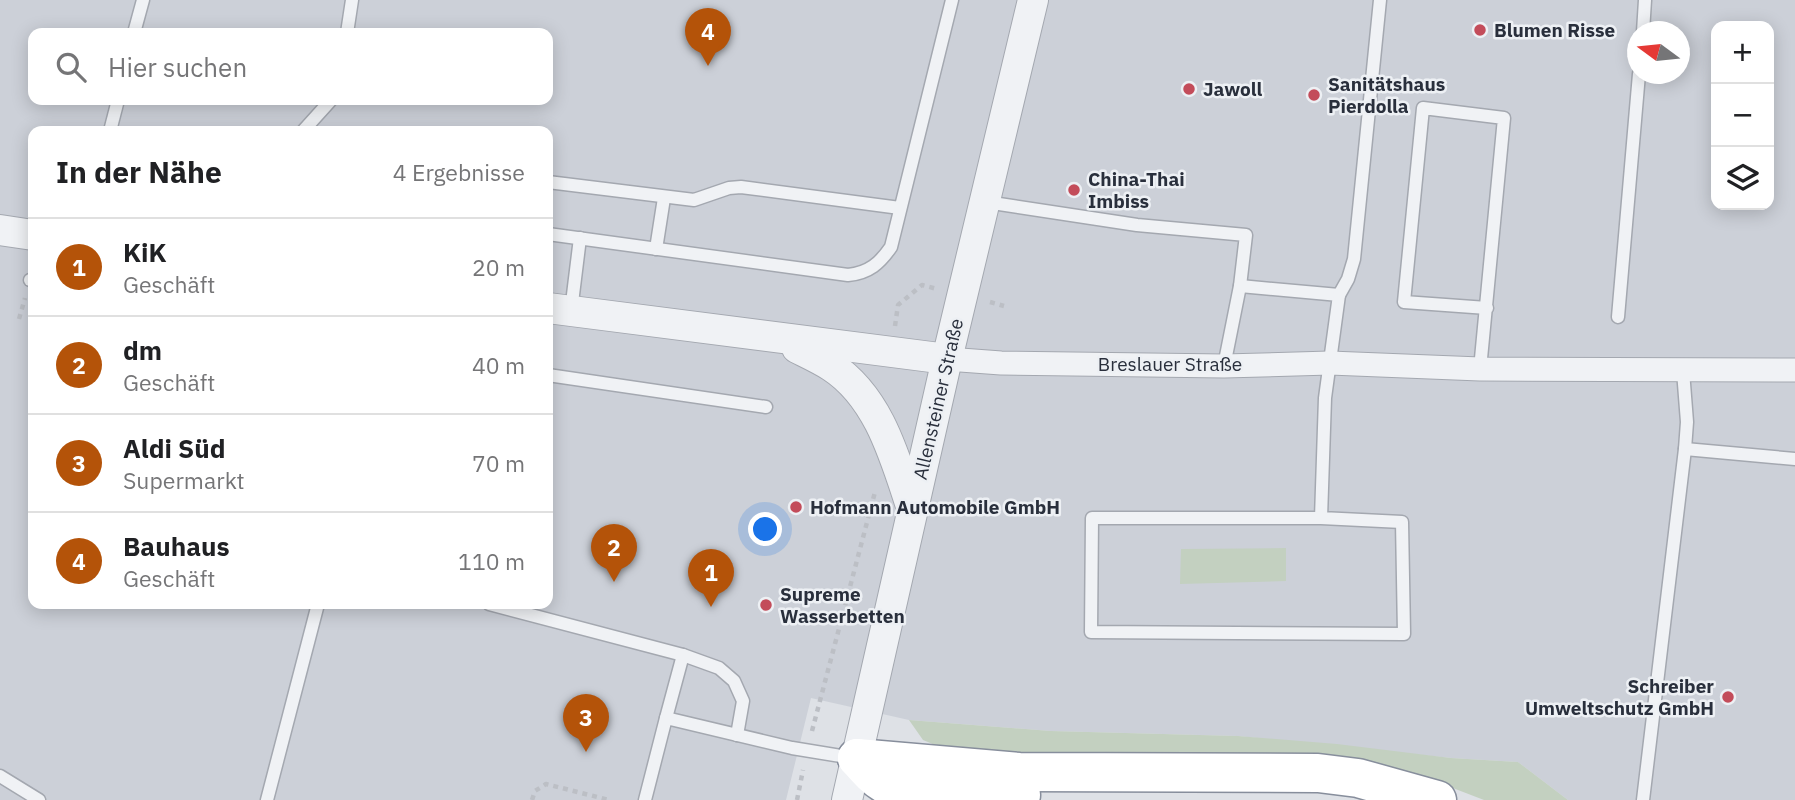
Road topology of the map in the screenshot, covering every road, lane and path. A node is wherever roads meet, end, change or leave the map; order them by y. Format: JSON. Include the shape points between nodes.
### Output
{"nodes":[{"id":1,"x":143,"y":0,"type":"edge"},
{"id":2,"x":352,"y":0,"type":"edge"},
{"id":3,"x":952,"y":0,"type":"edge"},
{"id":4,"x":1380,"y":0,"type":"edge"},
{"id":5,"x":1645,"y":0,"type":"edge"},
{"id":6,"x":1028,"y":1,"type":"edge"},
{"id":7,"x":1644,"y":21,"type":"edge"},
{"id":8,"x":135,"y":28,"type":"edge"},
{"id":9,"x":348,"y":28,"type":"edge"},
{"id":10,"x":1638,"y":84,"type":"edge"},
{"id":11,"x":117,"y":105,"type":"edge"},
{"id":12,"x":326,"y":105,"type":"edge"},
{"id":13,"x":111,"y":126,"type":"edge"},
{"id":14,"x":306,"y":126,"type":"edge"},
{"id":15,"x":553,"y":183,"type":"edge"},
{"id":16,"x":664,"y":198,"type":"junction"},
{"id":17,"x":985,"y":202,"type":"junction"},
{"id":18,"x":901,"y":208,"type":"junction"},
{"id":19,"x":0,"y":230,"type":"edge"},
{"id":20,"x":28,"y":234,"type":"edge"},
{"id":21,"x":553,"y":235,"type":"edge"},
{"id":22,"x":580,"y":239,"type":"junction"},
{"id":23,"x":656,"y":249,"type":"junction"},
{"id":24,"x":1240,"y":286,"type":"junction"},
{"id":25,"x":1339,"y":295,"type":"junction"},
{"id":26,"x":1487,"y":308,"type":"junction"},
{"id":27,"x":559,"y":310,"type":"edge"},
{"id":28,"x":1618,"y":317,"type":"dead end"},
{"id":29,"x":782,"y":339,"type":"junction"},
{"id":30,"x":947,"y":359,"type":"junction"},
{"id":31,"x":1330,"y":363,"type":"junction"},
{"id":32,"x":1224,"y":366,"type":"junction"},
{"id":33,"x":1480,"y":369,"type":"junction"},
{"id":34,"x":1795,"y":370,"type":"edge"},
{"id":35,"x":1683,"y":371,"type":"junction"},
{"id":36,"x":553,"y":376,"type":"edge"},
{"id":37,"x":766,"y":407,"type":"dead end"},
{"id":38,"x":1685,"y":449,"type":"junction"},
{"id":39,"x":1795,"y":459,"type":"edge"},
{"id":40,"x":876,"y":490,"type":"dead end"},
{"id":41,"x":912,"y":510,"type":"junction"},
{"id":42,"x":1321,"y":518,"type":"junction"},
{"id":43,"x":317,"y":609,"type":"edge"},
{"id":44,"x":525,"y":609,"type":"edge"},
{"id":45,"x":682,"y":655,"type":"junction"},
{"id":46,"x":666,"y":718,"type":"junction"},
{"id":47,"x":737,"y":735,"type":"junction"},
{"id":48,"x":808,"y":751,"type":"junction"},
{"id":49,"x":857,"y":758,"type":"junction"},
{"id":50,"x":0,"y":776,"type":"edge"},
{"id":51,"x":944,"y":798,"type":"edge"},
{"id":52,"x":599,"y":799,"type":"edge"},
{"id":53,"x":39,"y":800,"type":"edge"},
{"id":54,"x":267,"y":800,"type":"edge"},
{"id":55,"x":532,"y":800,"type":"edge"},
{"id":56,"x":609,"y":800,"type":"edge"},
{"id":57,"x":645,"y":800,"type":"edge"},
{"id":58,"x":797,"y":800,"type":"edge"},
{"id":59,"x":848,"y":800,"type":"edge"},
{"id":60,"x":1362,"y":800,"type":"edge"},
{"id":61,"x":1437,"y":800,"type":"edge"},
{"id":62,"x":1643,"y":800,"type":"edge"}],
"edges":[{"from":1,"to":8,"type":"lane"},
{"from":2,"to":9,"type":"lane"},
{"from":3,"to":18,"type":"lane"},
{"from":4,"to":25,"type":"lane","via":[[1354,259]]},
{"from":5,"to":7,"type":"lane"},
{"from":6,"to":17,"type":"street","name":"Allensteiner Straße"},
{"from":10,"to":28,"type":"lane"},
{"from":11,"to":13,"type":"lane"},
{"from":12,"to":14,"type":"lane"},
{"from":15,"to":16,"type":"lane"},
{"from":16,"to":18,"type":"lane","via":[[694,200],[741,187]]},
{"from":16,"to":23,"type":"lane"},
{"from":17,"to":24,"type":"lane","via":[[1136,225],[1246,235]]},
{"from":17,"to":30,"type":"street","name":"Allensteiner Straße"},
{"from":18,"to":23,"type":"lane","via":[[891,247],[873,268],[860,274]]},
{"from":19,"to":20,"type":"street"},
{"from":21,"to":22,"type":"lane"},
{"from":22,"to":23,"type":"lane"},
{"from":22,"to":27,"type":"lane"},
{"from":24,"to":25,"type":"lane"},
{"from":24,"to":32,"type":"lane"},
{"from":25,"to":31,"type":"lane"},
{"from":26,"to":26,"type":"lane","via":[[1504,118],[1423,108],[1404,302]]},
{"from":26,"to":33,"type":"lane"},
{"from":27,"to":29,"type":"street","name":"Breslauer Straße"},
{"from":29,"to":30,"type":"street","name":"Breslauer Straße"},
{"from":29,"to":41,"type":"street","via":[[832,366],[860,394],[886,435]]},
{"from":30,"to":32,"type":"street","name":"Breslauer Straße"},
{"from":30,"to":41,"type":"street","name":"Allensteiner Straße"},
{"from":31,"to":32,"type":"street","name":"Breslauer Straße"},
{"from":31,"to":33,"type":"street","name":"Breslauer Straße"},
{"from":31,"to":42,"type":"lane"},
{"from":33,"to":35,"type":"street","name":"Breslauer Straße"},
{"from":34,"to":35,"type":"street","name":"Breslauer Straße"},
{"from":35,"to":38,"type":"lane"},
{"from":36,"to":37,"type":"lane"},
{"from":38,"to":39,"type":"lane"},
{"from":38,"to":62,"type":"lane"},
{"from":40,"to":48,"type":"path"},
{"from":41,"to":49,"type":"street","name":"Allensteiner Straße"},
{"from":42,"to":42,"type":"lane","via":[[1402,522],[1404,634],[1091,632],[1092,518]]},
{"from":43,"to":54,"type":"lane"},
{"from":44,"to":45,"type":"lane"},
{"from":45,"to":46,"type":"lane"},
{"from":45,"to":47,"type":"lane","via":[[709,663],[740,690],[743,701]]},
{"from":46,"to":47,"type":"lane"},
{"from":46,"to":57,"type":"lane"},
{"from":47,"to":48,"type":"lane"},
{"from":48,"to":49,"type":"lane"},
{"from":48,"to":58,"type":"path"},
{"from":49,"to":51,"type":"highway","via":[[887,786]]},
{"from":49,"to":59,"type":"street","name":"Allensteiner Straße"},
{"from":49,"to":61,"type":"highway","via":[[1019,772],[1318,774],[1358,778]]},
{"from":50,"to":53,"type":"lane"},
{"from":51,"to":60,"type":"highway","via":[[1299,788]]},
{"from":52,"to":55,"type":"path","via":[[546,784],[535,791]]},
{"from":52,"to":56,"type":"path"}]}
